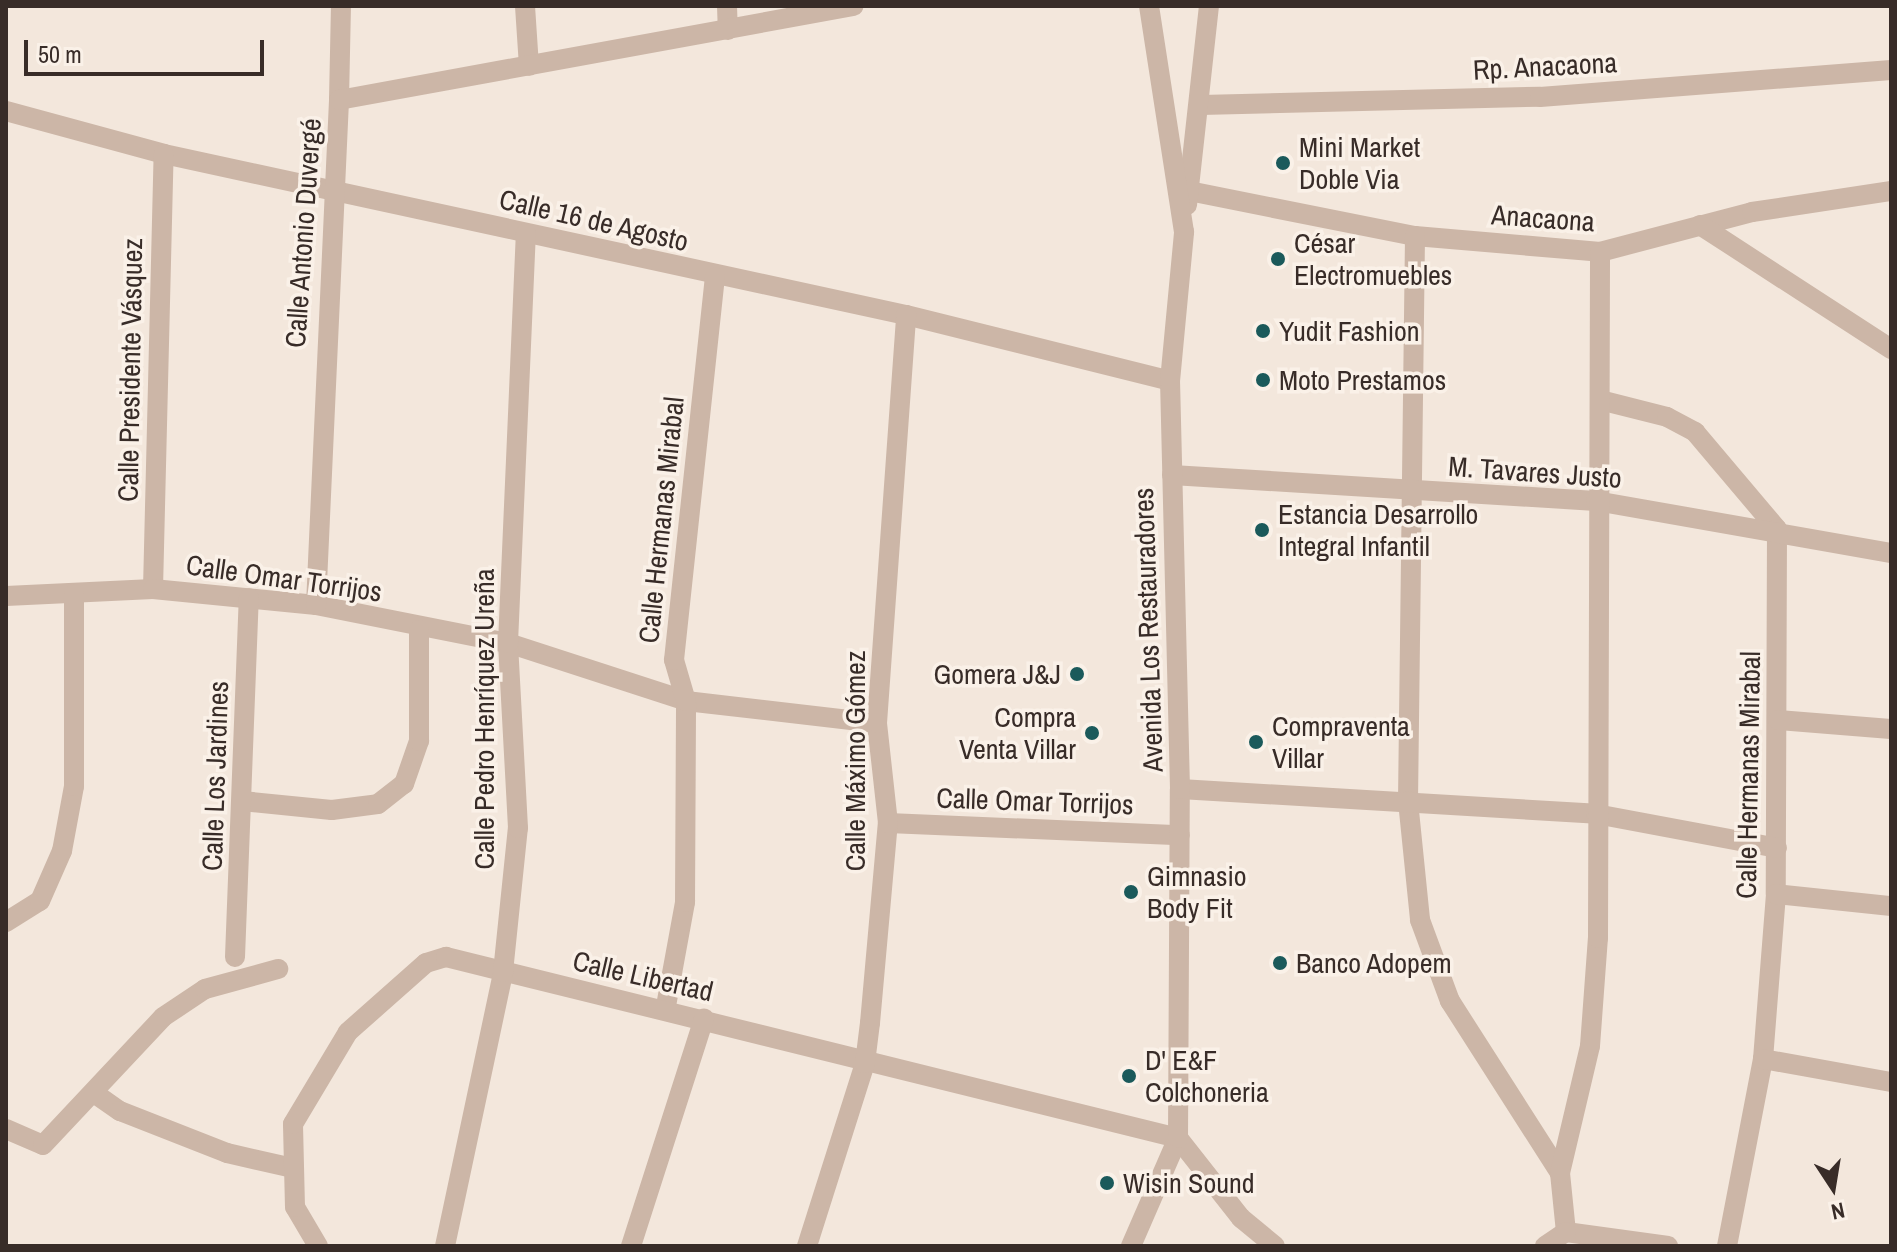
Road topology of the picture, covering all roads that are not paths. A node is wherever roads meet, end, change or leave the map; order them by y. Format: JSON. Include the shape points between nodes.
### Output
{"nodes":[{"id":1,"x":341,"y":6,"type":"edge"},
{"id":2,"x":525,"y":6,"type":"edge"},
{"id":3,"x":727,"y":6,"type":"edge"},
{"id":4,"x":853,"y":6,"type":"edge"},
{"id":5,"x":1149,"y":6,"type":"edge"},
{"id":6,"x":1209,"y":6,"type":"edge"},
{"id":7,"x":728,"y":30,"type":"junction"},
{"id":8,"x":529,"y":66,"type":"junction"},
{"id":9,"x":1891,"y":70,"type":"edge"},
{"id":10,"x":339,"y":100,"type":"junction"},
{"id":11,"x":1201,"y":105,"type":"junction"},
{"id":12,"x":6,"y":111,"type":"edge"},
{"id":13,"x":164,"y":154,"type":"junction"},
{"id":14,"x":333,"y":188,"type":"junction"},
{"id":15,"x":1189,"y":191,"type":"junction"},
{"id":16,"x":1891,"y":191,"type":"edge"},
{"id":17,"x":1700,"y":225,"type":"junction"},
{"id":18,"x":1184,"y":232,"type":"junction"},
{"id":19,"x":526,"y":233,"type":"junction"},
{"id":20,"x":1415,"y":236,"type":"junction"},
{"id":21,"x":1600,"y":252,"type":"junction"},
{"id":22,"x":715,"y":277,"type":"junction"},
{"id":23,"x":906,"y":315,"type":"junction"},
{"id":24,"x":1891,"y":349,"type":"edge"},
{"id":25,"x":1170,"y":381,"type":"junction"},
{"id":26,"x":1600,"y":400,"type":"junction"},
{"id":27,"x":1172,"y":475,"type":"junction"},
{"id":28,"x":1415,"y":491,"type":"junction"},
{"id":29,"x":1596,"y":501,"type":"junction"},
{"id":30,"x":1777,"y":529,"type":"junction"},
{"id":31,"x":1891,"y":553,"type":"edge"},
{"id":32,"x":153,"y":589,"type":"junction"},
{"id":33,"x":74,"y":594,"type":"junction"},
{"id":34,"x":6,"y":596,"type":"edge"},
{"id":35,"x":249,"y":598,"type":"junction"},
{"id":36,"x":316,"y":605,"type":"junction"},
{"id":37,"x":419,"y":630,"type":"junction"},
{"id":38,"x":508,"y":643,"type":"junction"},
{"id":39,"x":686,"y":701,"type":"junction"},
{"id":40,"x":1778,"y":720,"type":"junction"},
{"id":41,"x":877,"y":723,"type":"junction"},
{"id":42,"x":1891,"y":729,"type":"edge"},
{"id":43,"x":1180,"y":789,"type":"junction"},
{"id":44,"x":242,"y":801,"type":"junction"},
{"id":45,"x":1408,"y":801,"type":"junction"},
{"id":46,"x":1596,"y":814,"type":"junction"},
{"id":47,"x":888,"y":823,"type":"junction"},
{"id":48,"x":1180,"y":835,"type":"junction"},
{"id":49,"x":1777,"y":848,"type":"junction"},
{"id":50,"x":1776,"y":894,"type":"junction"},
{"id":51,"x":1891,"y":906,"type":"edge"},
{"id":52,"x":6,"y":922,"type":"edge"},
{"id":53,"x":235,"y":957,"type":"dead end"},
{"id":54,"x":278,"y":969,"type":"dead end"},
{"id":55,"x":503,"y":972,"type":"junction"},
{"id":56,"x":666,"y":1006,"type":"junction"},
{"id":57,"x":704,"y":1018,"type":"junction"},
{"id":58,"x":1763,"y":1059,"type":"junction"},
{"id":59,"x":865,"y":1063,"type":"junction"},
{"id":60,"x":1891,"y":1082,"type":"edge"},
{"id":61,"x":94,"y":1093,"type":"junction"},
{"id":62,"x":6,"y":1129,"type":"edge"},
{"id":63,"x":1178,"y":1138,"type":"junction"},
{"id":64,"x":288,"y":1167,"type":"junction"},
{"id":65,"x":1560,"y":1173,"type":"junction"},
{"id":66,"x":1566,"y":1232,"type":"junction"},
{"id":67,"x":318,"y":1246,"type":"edge"},
{"id":68,"x":445,"y":1246,"type":"edge"},
{"id":69,"x":631,"y":1246,"type":"edge"},
{"id":70,"x":807,"y":1246,"type":"edge"},
{"id":71,"x":1131,"y":1246,"type":"edge"},
{"id":72,"x":1275,"y":1246,"type":"edge"},
{"id":73,"x":1545,"y":1246,"type":"edge"},
{"id":74,"x":1668,"y":1246,"type":"edge"},
{"id":75,"x":1727,"y":1246,"type":"edge"}],
"edges":[{"from":1,"to":10,"type":"street"},
{"from":2,"to":8,"type":"street"},
{"from":3,"to":7,"type":"street"},
{"from":4,"to":7,"type":"street","name":"Calle Antonio Duvergé"},
{"from":5,"to":18,"type":"street","name":"Avenida Los Restauradores"},
{"from":6,"to":11,"type":"street"},
{"from":7,"to":8,"type":"street","name":"Calle Antonio Duvergé"},
{"from":8,"to":10,"type":"street","name":"Calle Antonio Duvergé"},
{"from":9,"to":11,"type":"street","name":"Rp. Anacaona","via":[[1540,97]]},
{"from":10,"to":14,"type":"street","name":"Calle Antonio Duvergé"},
{"from":11,"to":15,"type":"street"},
{"from":12,"to":13,"type":"street","name":"Calle 16 de Agosto"},
{"from":13,"to":14,"type":"street","name":"Calle 16 de Agosto"},
{"from":13,"to":32,"type":"street","name":"Calle Presidente Vásquez"},
{"from":14,"to":19,"type":"street","name":"Calle 16 de Agosto"},
{"from":14,"to":36,"type":"street","name":"Calle Antonio Duvergé"},
{"from":15,"to":18,"type":"street"},
{"from":15,"to":20,"type":"street","name":"Anacaona"},
{"from":16,"to":17,"type":"street","name":"Anacaona"},
{"from":17,"to":21,"type":"street","name":"Anacaona"},
{"from":17,"to":24,"type":"street"},
{"from":18,"to":25,"type":"street","name":"Avenida Los Restauradores"},
{"from":19,"to":22,"type":"street","name":"Calle 16 de Agosto"},
{"from":19,"to":38,"type":"street","name":"Calle Pedro Henríquez Ureña"},
{"from":20,"to":21,"type":"street","name":"Anacaona"},
{"from":20,"to":28,"type":"street"},
{"from":21,"to":26,"type":"street"},
{"from":22,"to":23,"type":"street","name":"Calle 16 de Agosto"},
{"from":22,"to":39,"type":"street","name":"Calle Hermanas Mirabal","via":[[674,660]]},
{"from":23,"to":25,"type":"street","name":"Calle 16 de Agosto"},
{"from":23,"to":41,"type":"street","name":"Calle Máximo Gómez"},
{"from":25,"to":27,"type":"street","name":"Avenida Los Restauradores"},
{"from":26,"to":29,"type":"street"},
{"from":26,"to":30,"type":"street","via":[[1667,417],[1695,432]]},
{"from":27,"to":28,"type":"street","name":"M. Tavares Justo"},
{"from":27,"to":43,"type":"street","name":"Avenida Los Restauradores"},
{"from":28,"to":29,"type":"street","name":"M. Tavares Justo"},
{"from":28,"to":45,"type":"street"},
{"from":29,"to":30,"type":"street","name":"M. Tavares Justo"},
{"from":29,"to":46,"type":"street"},
{"from":30,"to":31,"type":"street","name":"M. Tavares Justo"},
{"from":30,"to":40,"type":"street","name":"Calle Hermanas Mirabal"},
{"from":32,"to":33,"type":"street","name":"Calle Omar Torrijos"},
{"from":32,"to":35,"type":"street","name":"Calle Omar Torrijos"},
{"from":33,"to":34,"type":"street","name":"Calle Omar Torrijos"},
{"from":33,"to":52,"type":"street","via":[[74,786],[62,851],[40,901]]},
{"from":35,"to":36,"type":"street","name":"Calle Omar Torrijos"},
{"from":35,"to":44,"type":"street","name":"Calle Los Jardines"},
{"from":36,"to":37,"type":"street","name":"Calle Omar Torrijos"},
{"from":37,"to":38,"type":"street","name":"Calle Omar Torrijos"},
{"from":37,"to":44,"type":"street","via":[[419,741],[404,784],[378,804],[332,810]]},
{"from":38,"to":39,"type":"street","name":"Calle Omar Torrijos"},
{"from":38,"to":55,"type":"street","name":"Calle Pedro Henríquez Ureña","via":[[518,828]]},
{"from":39,"to":41,"type":"street","name":"Calle Omar Torrijos"},
{"from":39,"to":56,"type":"street","name":"Calle Hermanas Mirabal","via":[[685,902]]},
{"from":40,"to":42,"type":"street"},
{"from":40,"to":49,"type":"street","name":"Calle Hermanas Mirabal"},
{"from":41,"to":47,"type":"street","name":"Calle Máximo Gómez"},
{"from":43,"to":45,"type":"street"},
{"from":43,"to":48,"type":"street","name":"Avenida Los Restauradores"},
{"from":44,"to":53,"type":"street","name":"Calle Los Jardines"},
{"from":45,"to":46,"type":"street"},
{"from":45,"to":65,"type":"street","via":[[1431,957],[1450,1001]]},
{"from":46,"to":49,"type":"street"},
{"from":46,"to":65,"type":"street","via":[[1590,1046]]},
{"from":47,"to":48,"type":"street","name":"Calle Omar Torrijos"},
{"from":47,"to":59,"type":"street","name":"Calle Máximo Gómez"},
{"from":48,"to":63,"type":"street","name":"Avenida Los Restauradores"},
{"from":49,"to":50,"type":"street","name":"Calle Hermanas Mirabal"},
{"from":50,"to":51,"type":"street"},
{"from":50,"to":58,"type":"street","name":"Calle Hermanas Mirabal"},
{"from":54,"to":61,"type":"street","via":[[205,989],[163,1017]]},
{"from":55,"to":56,"type":"street","name":"Calle Libertad"},
{"from":55,"to":64,"type":"street","name":"Calle Libertad","via":[[446,957],[426,963],[348,1032],[293,1124]]},
{"from":55,"to":68,"type":"street","name":"Calle Pedro Henríquez Ureña"},
{"from":56,"to":57,"type":"street","name":"Calle Libertad"},
{"from":57,"to":59,"type":"street","name":"Calle Libertad"},
{"from":57,"to":69,"type":"street"},
{"from":58,"to":60,"type":"street"},
{"from":58,"to":75,"type":"street","name":"Calle Hermanas Mirabal"},
{"from":59,"to":63,"type":"street","name":"Calle Libertad"},
{"from":59,"to":70,"type":"street","name":"Calle Máximo Gómez"},
{"from":61,"to":62,"type":"street","via":[[43,1145]]},
{"from":61,"to":64,"type":"street","via":[[120,1111],[250,1162]]},
{"from":63,"to":71,"type":"street","name":"Avenida Los Restauradores"},
{"from":63,"to":72,"type":"street","via":[[1241,1218]]},
{"from":64,"to":67,"type":"street","name":"Calle Libertad","via":[[295,1207]]},
{"from":65,"to":66,"type":"street"},
{"from":66,"to":73,"type":"street"},
{"from":66,"to":74,"type":"street"}]}
